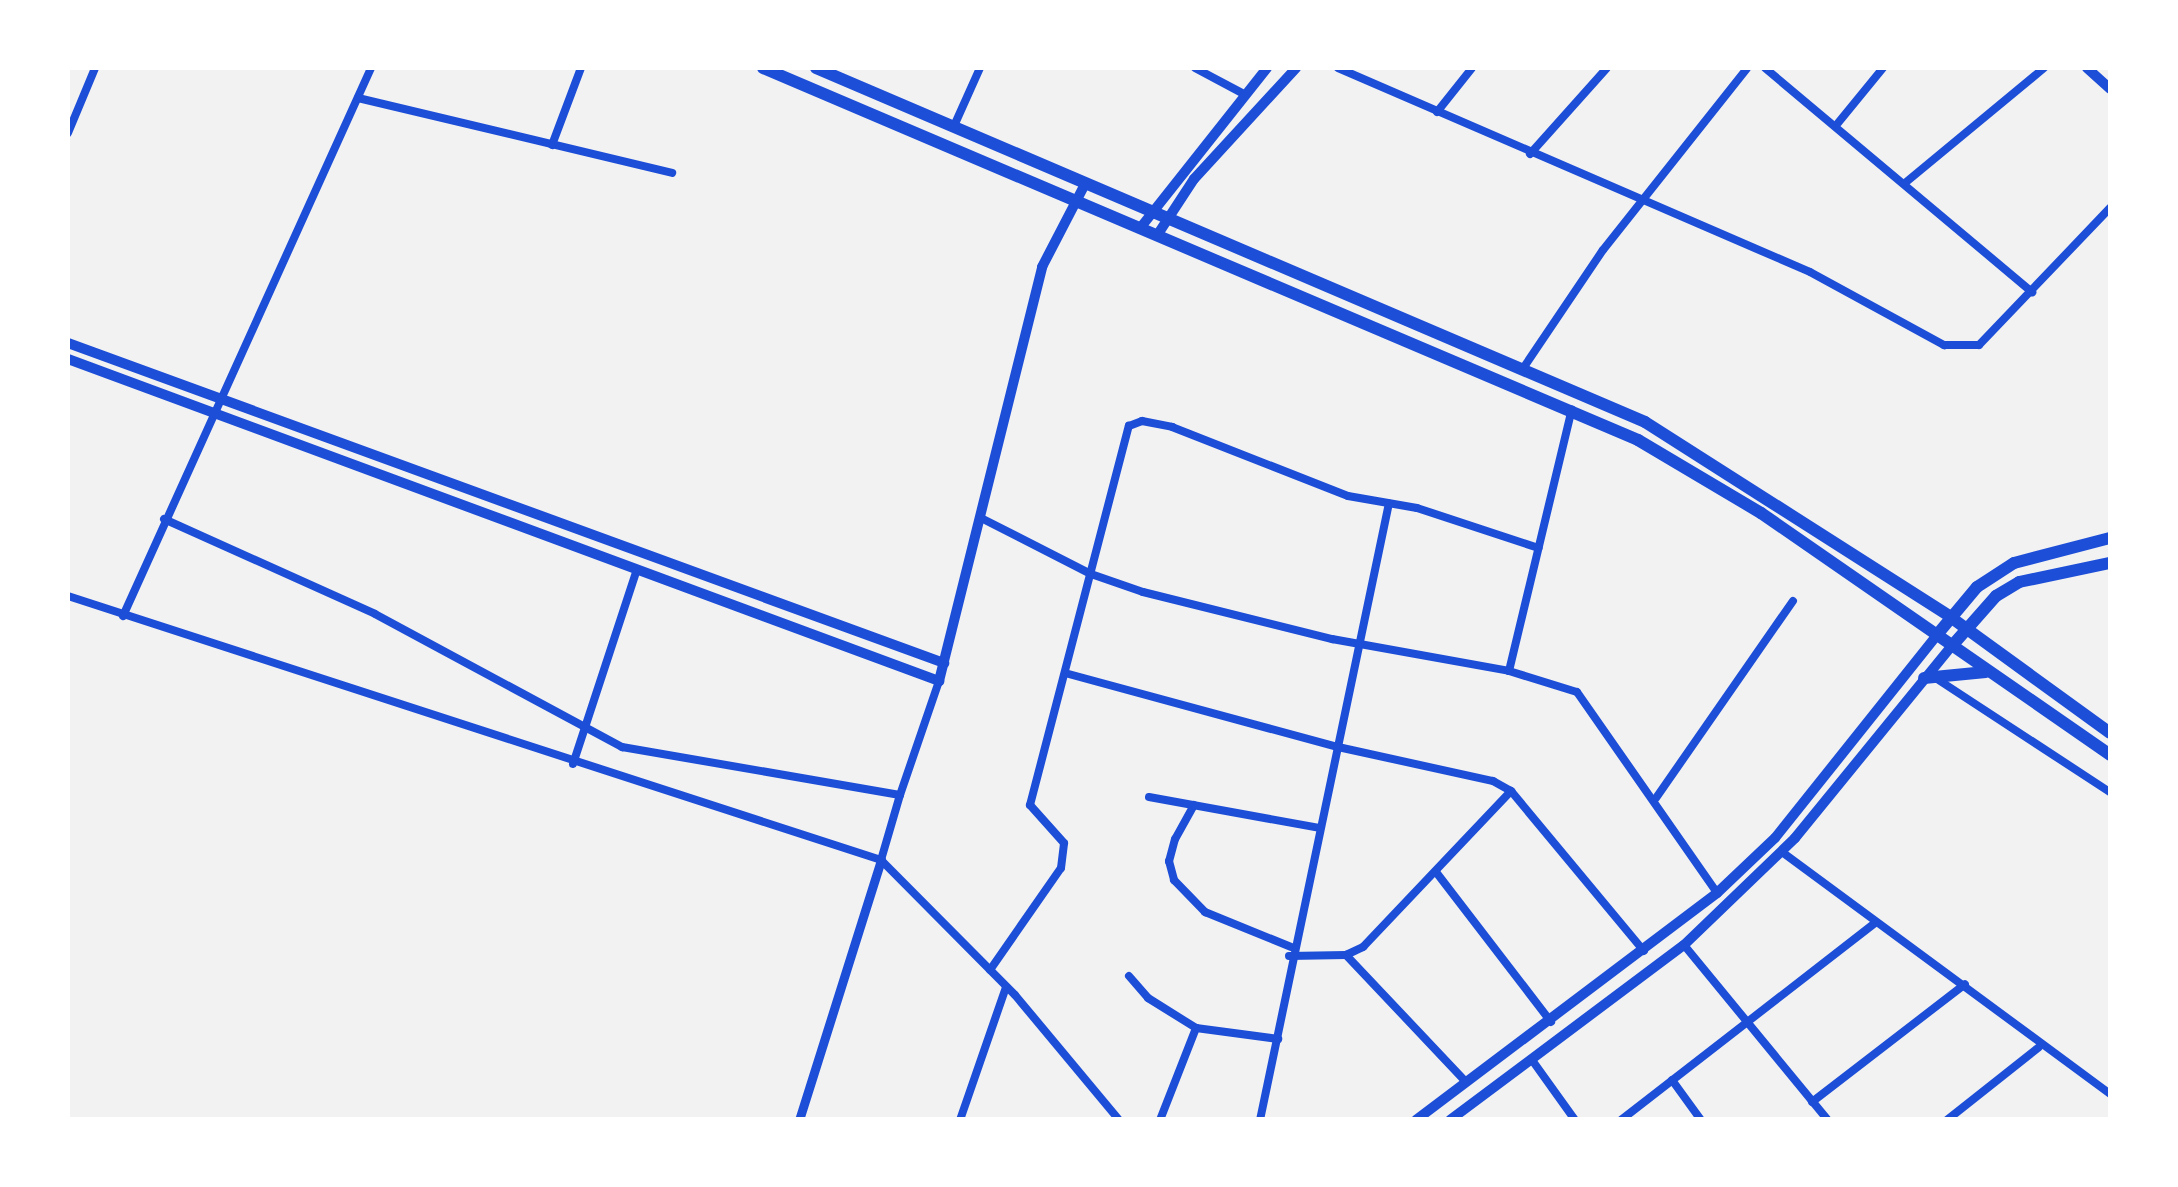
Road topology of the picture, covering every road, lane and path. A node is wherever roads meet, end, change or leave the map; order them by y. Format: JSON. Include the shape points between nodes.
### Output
{"nodes":[{"id":1,"x":95,"y":68,"type":"edge"},
{"id":2,"x":371,"y":68,"type":"edge"},
{"id":3,"x":581,"y":68,"type":"edge"},
{"id":4,"x":763,"y":68,"type":"edge"},
{"id":5,"x":816,"y":68,"type":"edge"},
{"id":6,"x":980,"y":68,"type":"edge"},
{"id":7,"x":1195,"y":68,"type":"edge"},
{"id":8,"x":1267,"y":68,"type":"edge"},
{"id":9,"x":1296,"y":68,"type":"edge"},
{"id":10,"x":1338,"y":68,"type":"edge"},
{"id":11,"x":1472,"y":68,"type":"edge"},
{"id":12,"x":1606,"y":68,"type":"edge"},
{"id":13,"x":1747,"y":68,"type":"edge"},
{"id":14,"x":1766,"y":68,"type":"edge"},
{"id":15,"x":1883,"y":68,"type":"edge"},
{"id":16,"x":2044,"y":68,"type":"edge"},
{"id":17,"x":2088,"y":68,"type":"edge"},
{"id":18,"x":2110,"y":89,"type":"edge"},
{"id":19,"x":1242,"y":92,"type":"junction"},
{"id":20,"x":358,"y":98,"type":"junction"},
{"id":21,"x":1438,"y":112,"type":"junction"},
{"id":22,"x":71,"y":113,"type":"edge"},
{"id":23,"x":1838,"y":123,"type":"junction"},
{"id":24,"x":954,"y":126,"type":"junction"},
{"id":25,"x":68,"y":133,"type":"edge"},
{"id":26,"x":552,"y":145,"type":"junction"},
{"id":27,"x":1530,"y":154,"type":"junction"},
{"id":28,"x":672,"y":174,"type":"dead end"},
{"id":29,"x":1085,"y":184,"type":"junction"},
{"id":30,"x":1905,"y":184,"type":"junction"},
{"id":31,"x":1074,"y":202,"type":"junction"},
{"id":32,"x":1639,"y":202,"type":"junction"},
{"id":33,"x":2110,"y":208,"type":"edge"},
{"id":34,"x":1147,"y":212,"type":"junction"},
{"id":35,"x":1165,"y":219,"type":"junction"},
{"id":36,"x":1141,"y":227,"type":"junction"},
{"id":37,"x":1158,"y":234,"type":"junction"},
{"id":38,"x":2032,"y":292,"type":"junction"},
{"id":39,"x":68,"y":343,"type":"edge"},
{"id":40,"x":68,"y":360,"type":"edge"},
{"id":41,"x":1524,"y":367,"type":"junction"},
{"id":42,"x":218,"y":402,"type":"junction"},
{"id":43,"x":1572,"y":409,"type":"junction"},
{"id":44,"x":211,"y":416,"type":"junction"},
{"id":45,"x":1390,"y":503,"type":"junction"},
{"id":46,"x":982,"y":518,"type":"junction"},
{"id":47,"x":164,"y":520,"type":"junction"},
{"id":48,"x":2110,"y":538,"type":"edge"},
{"id":49,"x":1539,"y":548,"type":"junction"},
{"id":50,"x":2110,"y":563,"type":"edge"},
{"id":51,"x":636,"y":572,"type":"junction"},
{"id":52,"x":1091,"y":574,"type":"junction"},
{"id":53,"x":68,"y":596,"type":"edge"},
{"id":54,"x":1793,"y":601,"type":"dead end"},
{"id":55,"x":122,"y":616,"type":"junction"},
{"id":56,"x":1948,"y":616,"type":"junction"},
{"id":57,"x":1964,"y":628,"type":"junction"},
{"id":58,"x":1936,"y":636,"type":"junction"},
{"id":59,"x":1361,"y":644,"type":"junction"},
{"id":60,"x":1951,"y":647,"type":"junction"},
{"id":61,"x":944,"y":663,"type":"junction"},
{"id":62,"x":1509,"y":671,"type":"junction"},
{"id":63,"x":1065,"y":672,"type":"junction"},
{"id":64,"x":1990,"y":672,"type":"junction"},
{"id":65,"x":1929,"y":677,"type":"junction"},
{"id":66,"x":939,"y":681,"type":"junction"},
{"id":67,"x":582,"y":727,"type":"junction"},
{"id":68,"x":2110,"y":734,"type":"edge"},
{"id":69,"x":1338,"y":747,"type":"junction"},
{"id":70,"x":2110,"y":755,"type":"edge"},
{"id":71,"x":573,"y":764,"type":"junction"},
{"id":72,"x":1511,"y":790,"type":"junction"},
{"id":73,"x":2110,"y":792,"type":"edge"},
{"id":74,"x":900,"y":795,"type":"junction"},
{"id":75,"x":1150,"y":797,"type":"dead end"},
{"id":76,"x":1656,"y":798,"type":"junction"},
{"id":77,"x":1194,"y":805,"type":"junction"},
{"id":78,"x":1320,"y":828,"type":"junction"},
{"id":79,"x":1782,"y":852,"type":"junction"},
{"id":80,"x":881,"y":860,"type":"junction"},
{"id":81,"x":1436,"y":872,"type":"junction"},
{"id":82,"x":1717,"y":893,"type":"junction"},
{"id":83,"x":1876,"y":922,"type":"junction"},
{"id":84,"x":1684,"y":945,"type":"junction"},
{"id":85,"x":1290,"y":952,"type":"junction"},
{"id":86,"x":1645,"y":952,"type":"junction"},
{"id":87,"x":1346,"y":956,"type":"junction"},
{"id":88,"x":990,"y":970,"type":"junction"},
{"id":89,"x":1129,"y":976,"type":"dead end"},
{"id":90,"x":1965,"y":984,"type":"junction"},
{"id":91,"x":1006,"y":986,"type":"junction"},
{"id":92,"x":1552,"y":1022,"type":"junction"},
{"id":93,"x":1747,"y":1023,"type":"junction"},
{"id":94,"x":1196,"y":1028,"type":"junction"},
{"id":95,"x":1278,"y":1039,"type":"junction"},
{"id":96,"x":2039,"y":1048,"type":"junction"},
{"id":97,"x":1532,"y":1060,"type":"junction"},
{"id":98,"x":1672,"y":1080,"type":"junction"},
{"id":99,"x":1466,"y":1082,"type":"junction"},
{"id":100,"x":2110,"y":1094,"type":"edge"},
{"id":101,"x":1812,"y":1102,"type":"junction"},
{"id":102,"x":800,"y":1120,"type":"edge"},
{"id":103,"x":960,"y":1120,"type":"edge"},
{"id":104,"x":1118,"y":1120,"type":"edge"},
{"id":105,"x":1160,"y":1120,"type":"edge"},
{"id":106,"x":1260,"y":1120,"type":"edge"},
{"id":107,"x":1416,"y":1120,"type":"edge"},
{"id":108,"x":1450,"y":1120,"type":"edge"},
{"id":109,"x":1575,"y":1120,"type":"edge"},
{"id":110,"x":1621,"y":1120,"type":"edge"},
{"id":111,"x":1702,"y":1120,"type":"edge"},
{"id":112,"x":1828,"y":1120,"type":"edge"},
{"id":113,"x":1947,"y":1120,"type":"edge"}],
"edges":[{"from":1,"to":22,"type":"street"},
{"from":2,"to":20,"type":"street"},
{"from":3,"to":26,"type":"street"},
{"from":4,"to":31,"type":"highway"},
{"from":5,"to":24,"type":"highway"},
{"from":6,"to":24,"type":"street"},
{"from":7,"to":19,"type":"street"},
{"from":8,"to":19,"type":"main road"},
{"from":9,"to":35,"type":"main road"},
{"from":10,"to":21,"type":"street"},
{"from":11,"to":21,"type":"street"},
{"from":12,"to":27,"type":"street"},
{"from":13,"to":32,"type":"street"},
{"from":14,"to":23,"type":"street"},
{"from":15,"to":23,"type":"street"},
{"from":16,"to":30,"type":"street"},
{"from":17,"to":18,"type":"main road"},
{"from":19,"to":34,"type":"main road"},
{"from":20,"to":26,"type":"street"},
{"from":20,"to":42,"type":"street"},
{"from":21,"to":27,"type":"street"},
{"from":22,"to":25,"type":"street"},
{"from":23,"to":30,"type":"street"},
{"from":24,"to":29,"type":"highway"},
{"from":26,"to":28,"type":"street"},
{"from":27,"to":32,"type":"street"},
{"from":29,"to":31,"type":"main road"},
{"from":29,"to":34,"type":"highway"},
{"from":30,"to":38,"type":"street"},
{"from":31,"to":36,"type":"highway"},
{"from":31,"to":46,"type":"main road","via":[[1042,267]]},
{"from":32,"to":38,"type":"street","via":[[1810,272],[1944,345],[1979,345]]},
{"from":32,"to":41,"type":"street"},
{"from":33,"to":38,"type":"street"},
{"from":34,"to":35,"type":"highway"},
{"from":34,"to":36,"type":"main road"},
{"from":35,"to":37,"type":"main road"},
{"from":35,"to":41,"type":"highway"},
{"from":36,"to":37,"type":"highway"},
{"from":37,"to":43,"type":"highway"},
{"from":39,"to":42,"type":"main road"},
{"from":40,"to":44,"type":"main road"},
{"from":41,"to":56,"type":"highway","via":[[1704,454]]},
{"from":42,"to":44,"type":"street"},
{"from":42,"to":61,"type":"main road"},
{"from":43,"to":49,"type":"street"},
{"from":43,"to":58,"type":"highway","via":[[1762,513]]},
{"from":44,"to":47,"type":"street"},
{"from":44,"to":51,"type":"main road"},
{"from":45,"to":49,"type":"street"},
{"from":45,"to":52,"type":"street","via":[[1348,496],[1142,422],[1129,426]]},
{"from":45,"to":59,"type":"street"},
{"from":46,"to":52,"type":"street"},
{"from":46,"to":61,"type":"main road"},
{"from":47,"to":55,"type":"street"},
{"from":47,"to":67,"type":"street","via":[[375,614]]},
{"from":48,"to":56,"type":"highway","via":[[2014,563]]},
{"from":49,"to":62,"type":"street"},
{"from":50,"to":57,"type":"highway","via":[[2019,582]]},
{"from":51,"to":66,"type":"main road"},
{"from":51,"to":67,"type":"street"},
{"from":52,"to":59,"type":"street"},
{"from":52,"to":63,"type":"street"},
{"from":53,"to":55,"type":"street"},
{"from":54,"to":76,"type":"street"},
{"from":55,"to":71,"type":"street"},
{"from":56,"to":57,"type":"highway"},
{"from":56,"to":58,"type":"highway"},
{"from":57,"to":60,"type":"highway"},
{"from":57,"to":68,"type":"highway"},
{"from":58,"to":60,"type":"highway"},
{"from":58,"to":82,"type":"main road","via":[[1775,838]]},
{"from":59,"to":62,"type":"street"},
{"from":59,"to":69,"type":"street"},
{"from":60,"to":64,"type":"highway"},
{"from":60,"to":65,"type":"main road"},
{"from":61,"to":66,"type":"main road"},
{"from":62,"to":76,"type":"street","via":[[1577,692]]},
{"from":63,"to":69,"type":"street"},
{"from":63,"to":88,"type":"street","via":[[1030,804],[1064,843],[1061,868]]},
{"from":64,"to":65,"type":"highway"},
{"from":64,"to":70,"type":"highway"},
{"from":65,"to":73,"type":"street"},
{"from":65,"to":79,"type":"main road"},
{"from":66,"to":74,"type":"street"},
{"from":67,"to":71,"type":"street"},
{"from":67,"to":74,"type":"street","via":[[622,748]]},
{"from":69,"to":72,"type":"street"},
{"from":69,"to":78,"type":"street"},
{"from":71,"to":80,"type":"street"},
{"from":72,"to":81,"type":"street"},
{"from":72,"to":86,"type":"street"},
{"from":74,"to":80,"type":"street"},
{"from":75,"to":77,"type":"street"},
{"from":76,"to":82,"type":"street"},
{"from":77,"to":78,"type":"street"},
{"from":77,"to":85,"type":"street","via":[[1175,838],[1169,862],[1174,880],[1205,912]]},
{"from":78,"to":85,"type":"street"},
{"from":79,"to":83,"type":"street"},
{"from":79,"to":84,"type":"main road"},
{"from":80,"to":88,"type":"street"},
{"from":80,"to":102,"type":"street"},
{"from":81,"to":87,"type":"street","via":[[1363,947]]},
{"from":81,"to":92,"type":"street"},
{"from":82,"to":86,"type":"main road"},
{"from":83,"to":90,"type":"street"},
{"from":83,"to":93,"type":"street"},
{"from":84,"to":93,"type":"street"},
{"from":84,"to":97,"type":"main road"},
{"from":85,"to":87,"type":"street"},
{"from":85,"to":95,"type":"street"},
{"from":86,"to":92,"type":"main road"},
{"from":87,"to":99,"type":"street"},
{"from":88,"to":91,"type":"street"},
{"from":89,"to":94,"type":"street","via":[[1148,998]]},
{"from":90,"to":96,"type":"street"},
{"from":90,"to":101,"type":"street"},
{"from":91,"to":103,"type":"street"},
{"from":91,"to":104,"type":"street"},
{"from":92,"to":99,"type":"main road"},
{"from":93,"to":98,"type":"street"},
{"from":93,"to":101,"type":"street"},
{"from":94,"to":95,"type":"street"},
{"from":94,"to":105,"type":"street"},
{"from":95,"to":106,"type":"street"},
{"from":96,"to":100,"type":"street"},
{"from":96,"to":113,"type":"street"},
{"from":97,"to":108,"type":"main road"},
{"from":97,"to":109,"type":"street"},
{"from":98,"to":110,"type":"street"},
{"from":98,"to":111,"type":"street"},
{"from":99,"to":107,"type":"main road"},
{"from":101,"to":112,"type":"street"}]}
